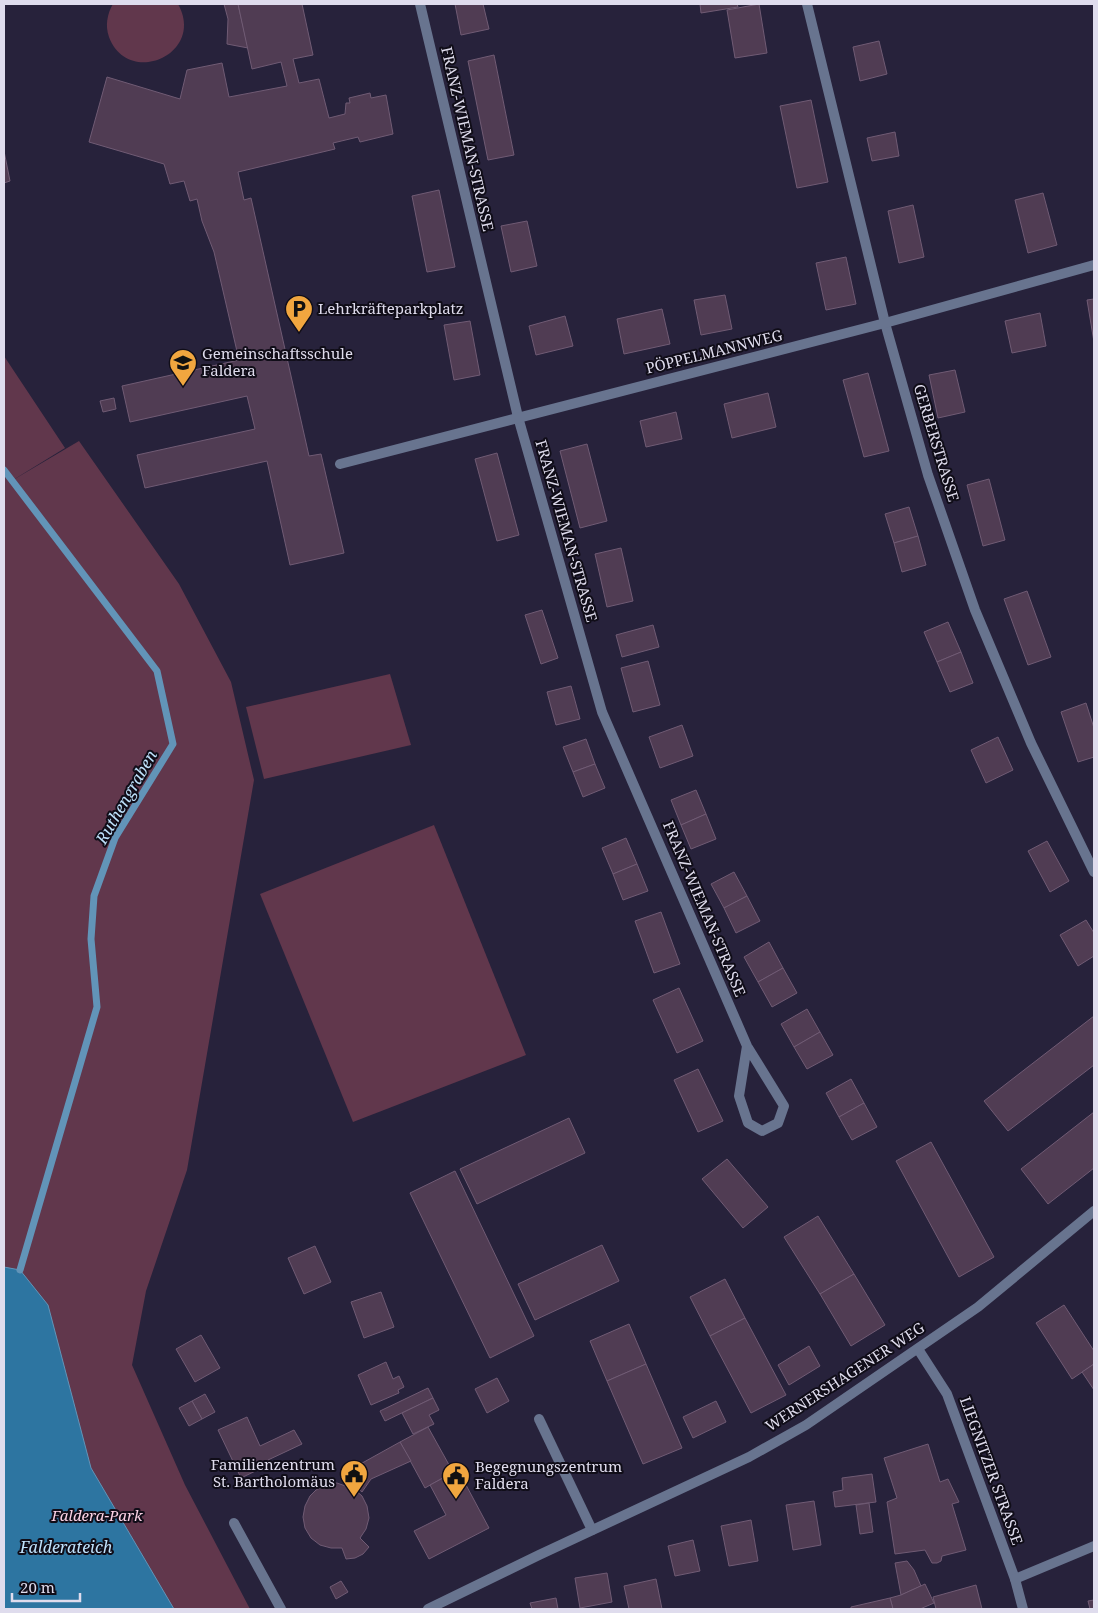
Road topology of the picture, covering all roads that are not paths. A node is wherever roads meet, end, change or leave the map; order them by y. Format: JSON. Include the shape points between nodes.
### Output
{"nodes":[{"id":1,"x":420,"y":4,"type":"edge"},
{"id":2,"x":807,"y":4,"type":"edge"},
{"id":3,"x":1094,"y":265,"type":"edge"},
{"id":4,"x":885,"y":323,"type":"junction"},
{"id":5,"x":518,"y":417,"type":"junction"},
{"id":6,"x":340,"y":464,"type":"dead end"},
{"id":7,"x":1094,"y":872,"type":"edge"},
{"id":8,"x":747,"y":1046,"type":"junction"},
{"id":9,"x":1094,"y":1212,"type":"edge"},
{"id":10,"x":918,"y":1349,"type":"junction"},
{"id":11,"x":539,"y":1418,"type":"dead end"},
{"id":12,"x":234,"y":1522,"type":"dead end"},
{"id":13,"x":592,"y":1530,"type":"junction"},
{"id":14,"x":1094,"y":1546,"type":"edge"},
{"id":15,"x":1015,"y":1579,"type":"junction"},
{"id":16,"x":281,"y":1609,"type":"edge"},
{"id":17,"x":428,"y":1609,"type":"edge"},
{"id":18,"x":1023,"y":1609,"type":"edge"}],
"edges":[{"from":1,"to":5,"type":"street","name":"FRANZ-WIEMAN-STRASSE"},
{"from":2,"to":4,"type":"street","name":"GERBERSTRASSE"},
{"from":3,"to":4,"type":"street","name":"PÖPPELMANNWEG"},
{"from":4,"to":5,"type":"street","name":"PÖPPELMANNWEG"},
{"from":4,"to":7,"type":"street","name":"GERBERSTRASSE","via":[[928,474],[975,610],[1031,742]]},
{"from":5,"to":6,"type":"street","name":"PÖPPELMANNWEG"},
{"from":5,"to":8,"type":"street","name":"FRANZ-WIEMAN-STRASSE","via":[[602,712]]},
{"from":8,"to":8,"type":"street","name":"FRANZ-WIEMAN-STRASSE","via":[[739,1096],[748,1123],[762,1131],[778,1124],[784,1106]]},
{"from":9,"to":10,"type":"street","name":"WERNERSHAGENER WEG","via":[[978,1307]]},
{"from":10,"to":13,"type":"street","name":"WERNERSHAGENER WEG","via":[[806,1425],[750,1457]]},
{"from":10,"to":15,"type":"street","name":"LIEGNITZER STRASSE","via":[[947,1394]]},
{"from":11,"to":13,"type":"street"},
{"from":12,"to":16,"type":"street"},
{"from":13,"to":17,"type":"street","name":"WERNERSHAGENER WEG"},
{"from":14,"to":15,"type":"street"},
{"from":15,"to":18,"type":"street","name":"LIEGNITZER STRASSE"}]}
